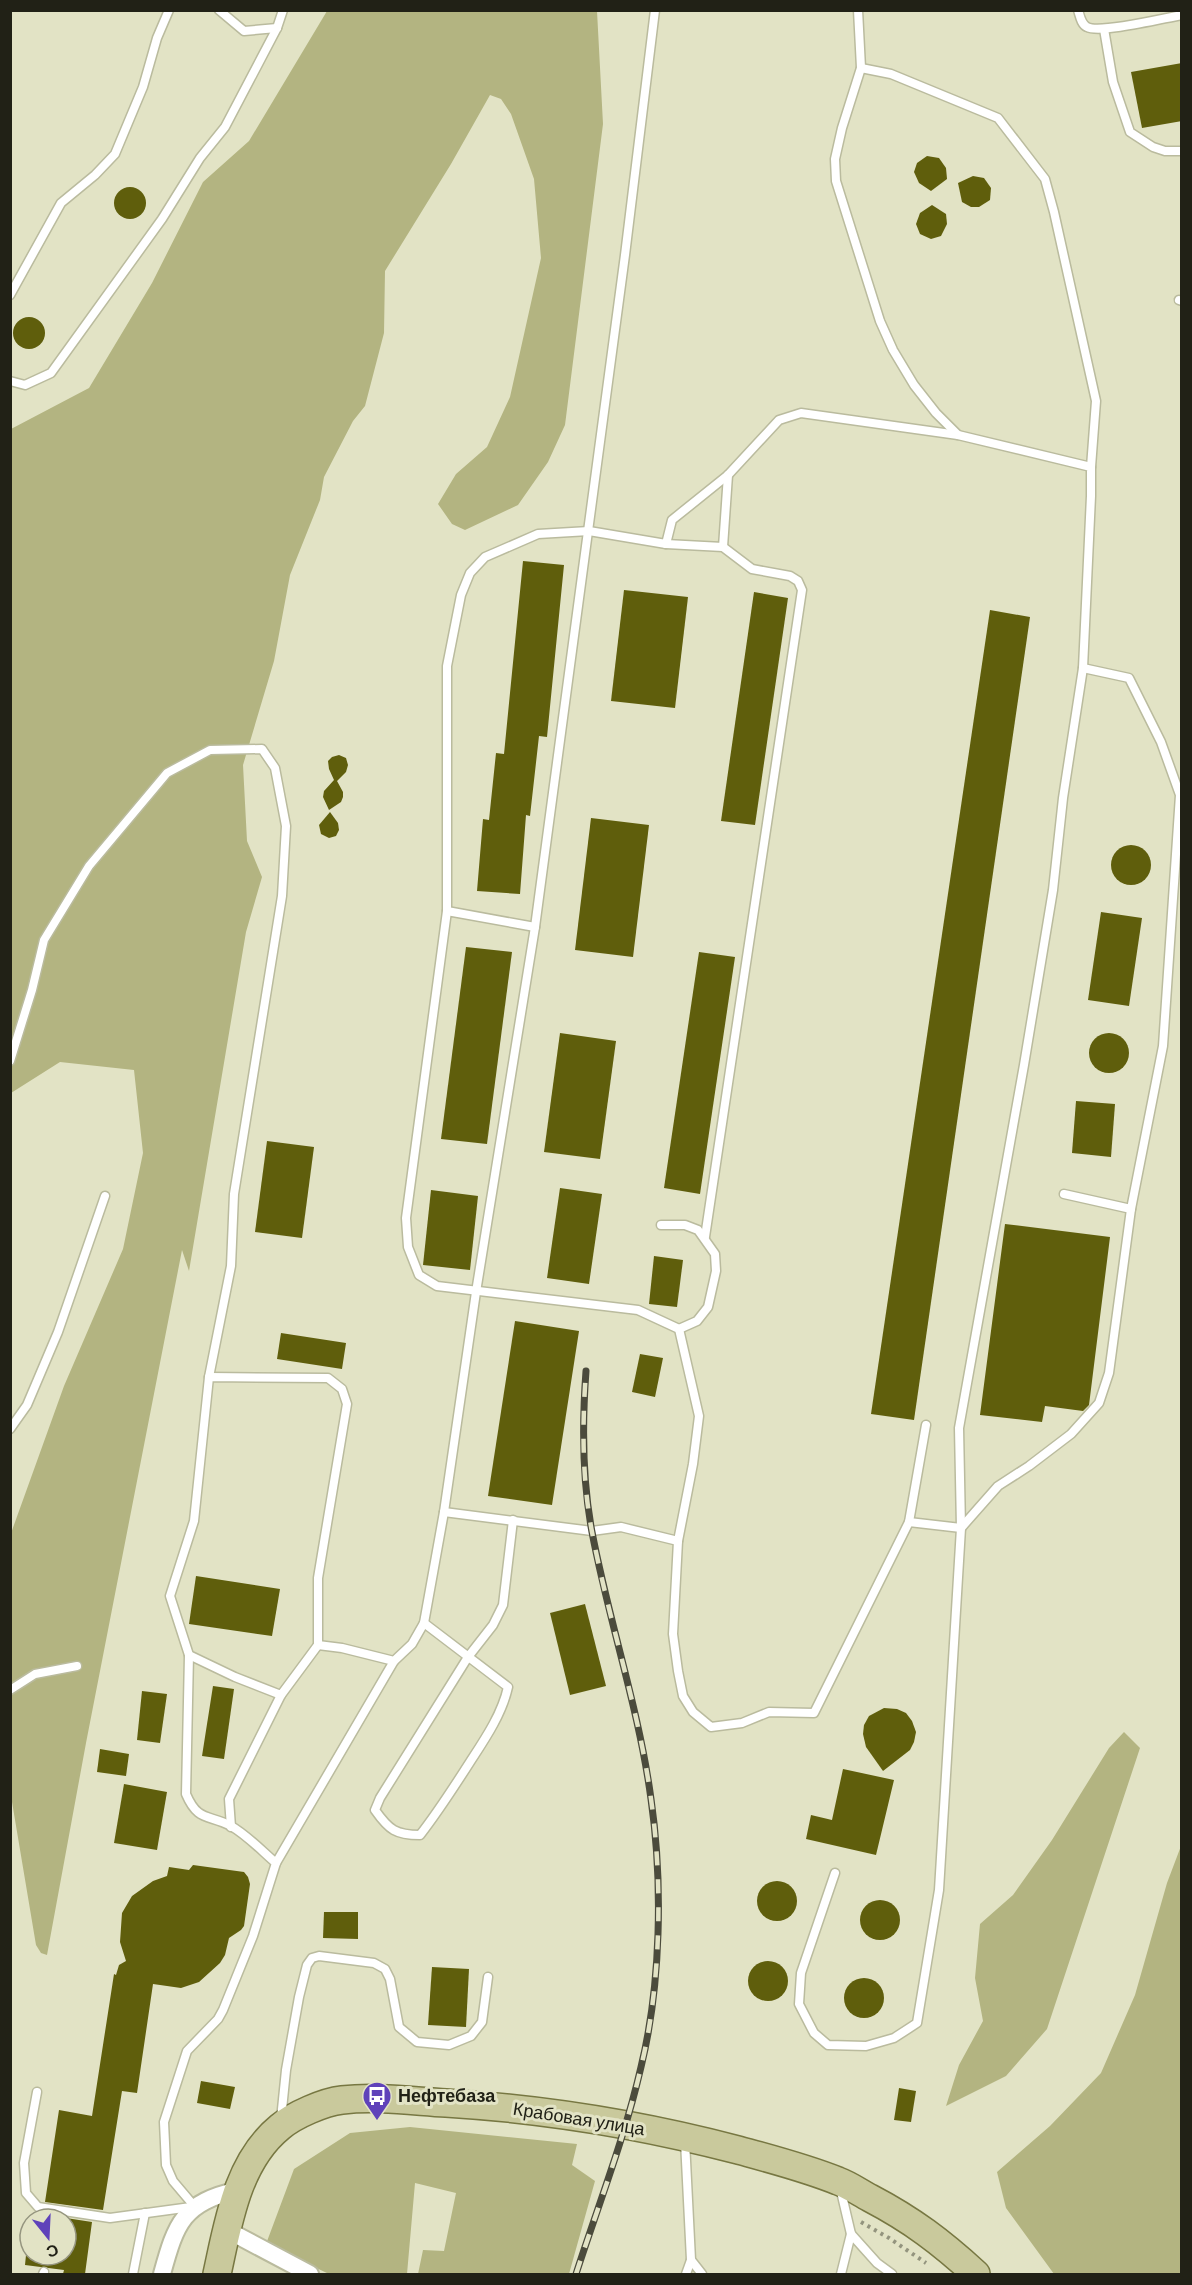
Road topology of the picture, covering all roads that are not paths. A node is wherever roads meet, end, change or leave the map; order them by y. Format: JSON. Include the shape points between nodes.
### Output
{"nodes":[{"id":1,"x":169,"y":10,"type":"edge"},
{"id":2,"x":219,"y":10,"type":"edge"},
{"id":3,"x":283,"y":10,"type":"edge"},
{"id":4,"x":655,"y":10,"type":"edge"},
{"id":5,"x":858,"y":10,"type":"edge"},
{"id":6,"x":1078,"y":10,"type":"edge"},
{"id":7,"x":1182,"y":15,"type":"edge"},
{"id":8,"x":277,"y":28,"type":"junction"},
{"id":9,"x":1104,"y":29,"type":"junction"},
{"id":10,"x":861,"y":68,"type":"junction"},
{"id":11,"x":1182,"y":151,"type":"edge"},
{"id":12,"x":10,"y":295,"type":"edge"},
{"id":13,"x":10,"y":381,"type":"edge"},
{"id":14,"x":958,"y":435,"type":"junction"},
{"id":15,"x":1091,"y":467,"type":"junction"},
{"id":16,"x":728,"y":475,"type":"junction"},
{"id":17,"x":589,"y":531,"type":"junction"},
{"id":18,"x":666,"y":543,"type":"junction"},
{"id":19,"x":723,"y":547,"type":"junction"},
{"id":20,"x":1083,"y":668,"type":"junction"},
{"id":21,"x":447,"y":911,"type":"junction"},
{"id":22,"x":535,"y":927,"type":"junction"},
{"id":23,"x":10,"y":1061,"type":"edge"},
{"id":24,"x":1064,"y":1194,"type":"dead end"},
{"id":25,"x":105,"y":1196,"type":"dead end"},
{"id":26,"x":1131,"y":1209,"type":"junction"},
{"id":27,"x":661,"y":1225,"type":"dead end"},
{"id":28,"x":705,"y":1237,"type":"junction"},
{"id":29,"x":476,"y":1292,"type":"junction"},
{"id":30,"x":679,"y":1329,"type":"junction"},
{"id":31,"x":209,"y":1377,"type":"junction"},
{"id":32,"x":926,"y":1425,"type":"dead end"},
{"id":33,"x":10,"y":1429,"type":"edge"},
{"id":34,"x":444,"y":1512,"type":"junction"},
{"id":35,"x":513,"y":1520,"type":"junction"},
{"id":36,"x":909,"y":1522,"type":"junction"},
{"id":37,"x":961,"y":1527,"type":"junction"},
{"id":38,"x":678,"y":1541,"type":"junction"},
{"id":39,"x":424,"y":1623,"type":"junction"},
{"id":40,"x":318,"y":1645,"type":"junction"},
{"id":41,"x":189,"y":1655,"type":"junction"},
{"id":42,"x":468,"y":1658,"type":"junction"},
{"id":43,"x":394,"y":1661,"type":"junction"},
{"id":44,"x":77,"y":1666,"type":"dead end"},
{"id":45,"x":10,"y":1690,"type":"edge"},
{"id":46,"x":281,"y":1695,"type":"junction"},
{"id":47,"x":231,"y":1827,"type":"junction"},
{"id":48,"x":276,"y":1863,"type":"junction"},
{"id":49,"x":835,"y":1873,"type":"dead end"},
{"id":50,"x":488,"y":1977,"type":"dead end"},
{"id":51,"x":37,"y":2092,"type":"dead end"},
{"id":52,"x":281,"y":2126,"type":"junction"},
{"id":53,"x":685,"y":2136,"type":"junction"},
{"id":54,"x":839,"y":2181,"type":"junction"},
{"id":55,"x":238,"y":2190,"type":"junction"},
{"id":56,"x":195,"y":2207,"type":"junction"},
{"id":57,"x":144,"y":2213,"type":"junction"},
{"id":58,"x":227,"y":2230,"type":"junction"},
{"id":59,"x":851,"y":2234,"type":"junction"},
{"id":60,"x":691,"y":2260,"type":"junction"},
{"id":61,"x":133,"y":2274,"type":"edge"},
{"id":62,"x":162,"y":2274,"type":"edge"},
{"id":63,"x":217,"y":2274,"type":"edge"},
{"id":64,"x":310,"y":2274,"type":"edge"},
{"id":65,"x":686,"y":2274,"type":"edge"},
{"id":66,"x":702,"y":2274,"type":"edge"},
{"id":67,"x":841,"y":2274,"type":"edge"},
{"id":68,"x":892,"y":2274,"type":"edge"},
{"id":69,"x":976,"y":2274,"type":"edge"}],
"edges":[{"from":1,"to":12,"type":"lane","via":[[115,154],[61,203]]},
{"from":2,"to":8,"type":"lane","via":[[244,31]]},
{"from":3,"to":8,"type":"lane"},
{"from":4,"to":17,"type":"lane"},
{"from":5,"to":10,"type":"lane"},
{"from":6,"to":9,"type":"lane","via":[[1082,24]]},
{"from":7,"to":9,"type":"lane"},
{"from":8,"to":13,"type":"lane","via":[[225,127],[51,373],[25,386]]},
{"from":9,"to":11,"type":"lane","via":[[1113,82],[1130,132],[1153,147]]},
{"from":10,"to":14,"type":"lane","via":[[842,128],[836,181],[880,321],[893,350],[914,385]]},
{"from":10,"to":15,"type":"lane","via":[[891,74],[998,117],[1045,179],[1096,401]]},
{"from":14,"to":15,"type":"lane"},
{"from":14,"to":16,"type":"lane","via":[[801,413],[779,420]]},
{"from":15,"to":20,"type":"lane"},
{"from":16,"to":18,"type":"lane","via":[[672,520]]},
{"from":16,"to":19,"type":"lane"},
{"from":17,"to":18,"type":"lane"},
{"from":17,"to":21,"type":"lane","via":[[538,534],[484,557],[470,573],[461,595],[447,666]]},
{"from":17,"to":22,"type":"lane"},
{"from":18,"to":19,"type":"lane"},
{"from":19,"to":28,"type":"lane","via":[[752,569],[790,576],[802,590]]},
{"from":20,"to":26,"type":"lane","via":[[1129,678],[1161,742],[1180,795],[1163,1046]]},
{"from":20,"to":37,"type":"lane","via":[[1068,755],[1050,913],[959,1428]]},
{"from":21,"to":22,"type":"lane"},
{"from":21,"to":29,"type":"lane","via":[[406,1218],[408,1247],[419,1275],[437,1286]]},
{"from":22,"to":29,"type":"lane"},
{"from":23,"to":31,"type":"lane","via":[[44,940],[89,866],[166,773],[210,750],[262,749],[274,768],[286,826],[282,896],[234,1194],[231,1266]]},
{"from":24,"to":26,"type":"lane"},
{"from":25,"to":33,"type":"lane","via":[[53,1342],[27,1405]]},
{"from":26,"to":37,"type":"lane","via":[[1109,1373],[1099,1403],[1071,1434],[998,1486]]},
{"from":27,"to":28,"type":"lane","via":[[685,1225]]},
{"from":28,"to":30,"type":"lane","via":[[715,1254],[716,1271],[708,1307],[697,1321]]},
{"from":29,"to":30,"type":"lane","via":[[638,1310]]},
{"from":29,"to":34,"type":"lane"},
{"from":30,"to":38,"type":"lane","via":[[699,1416]]},
{"from":31,"to":40,"type":"lane","via":[[328,1378],[342,1389],[347,1404],[318,1578]]},
{"from":31,"to":41,"type":"lane","via":[[194,1521],[170,1596]]},
{"from":32,"to":36,"type":"lane"},
{"from":34,"to":35,"type":"lane"},
{"from":34,"to":39,"type":"lane"},
{"from":35,"to":38,"type":"lane","via":[[592,1531],[621,1527]]},
{"from":35,"to":42,"type":"lane","via":[[503,1605]]},
{"from":36,"to":37,"type":"lane"},
{"from":36,"to":38,"type":"lane","via":[[814,1713],[769,1712],[742,1723],[711,1727],[693,1712],[683,1696],[678,1671],[673,1634]]},
{"from":37,"to":49,"type":"lane","via":[[939,1890],[917,2023],[894,2038],[866,2046],[828,2045],[814,2033],[799,2004],[801,1973]]},
{"from":39,"to":42,"type":"lane"},
{"from":39,"to":43,"type":"lane","via":[[412,1644]]},
{"from":40,"to":43,"type":"lane"},
{"from":40,"to":46,"type":"lane"},
{"from":41,"to":46,"type":"lane"},
{"from":41,"to":47,"type":"lane","via":[[186,1794],[192,1808],[204,1817]]},
{"from":42,"to":42,"type":"lane","via":[[508,1687],[505,1701],[439,1811],[420,1835],[402,1835],[386,1825],[375,1810]]},
{"from":43,"to":48,"type":"lane"},
{"from":44,"to":45,"type":"lane","via":[[35,1674]]},
{"from":46,"to":47,"type":"lane","via":[[229,1799]]},
{"from":47,"to":48,"type":"lane"},
{"from":48,"to":56,"type":"lane","via":[[223,2010],[187,2051],[164,2122],[166,2165],[173,2181]]},
{"from":50,"to":52,"type":"lane","via":[[482,2022],[471,2036],[449,2045],[417,2042],[399,2026],[385,1968],[374,1963],[312,1958],[299,1997]]},
{"from":51,"to":57,"type":"lane","via":[[24,2163],[26,2193],[38,2207],[110,2217]]},
{"from":52,"to":53,"type":"main road","name":"Крабовая улица","via":[[340,2100],[375,2099],[496,2106]]},
{"from":52,"to":55,"type":"main road","name":"Крабовая улица","via":[[263,2144]]},
{"from":53,"to":54,"type":"main road","name":"Крабовая улица"},
{"from":53,"to":60,"type":"lane"},
{"from":54,"to":59,"type":"lane"},
{"from":54,"to":69,"type":"main road","name":"Крабовая улица","via":[[906,2217]]},
{"from":55,"to":56,"type":"street","via":[[215,2195]]},
{"from":55,"to":58,"type":"main road","name":"Крабовая улица"},
{"from":56,"to":57,"type":"lane"},
{"from":56,"to":62,"type":"street","via":[[172,2237]]},
{"from":57,"to":61,"type":"lane"},
{"from":58,"to":63,"type":"main road","name":"Крабовая улица"},
{"from":58,"to":64,"type":"street"},
{"from":59,"to":67,"type":"lane"},
{"from":59,"to":68,"type":"lane"},
{"from":60,"to":65,"type":"lane"},
{"from":60,"to":66,"type":"lane"}]}
